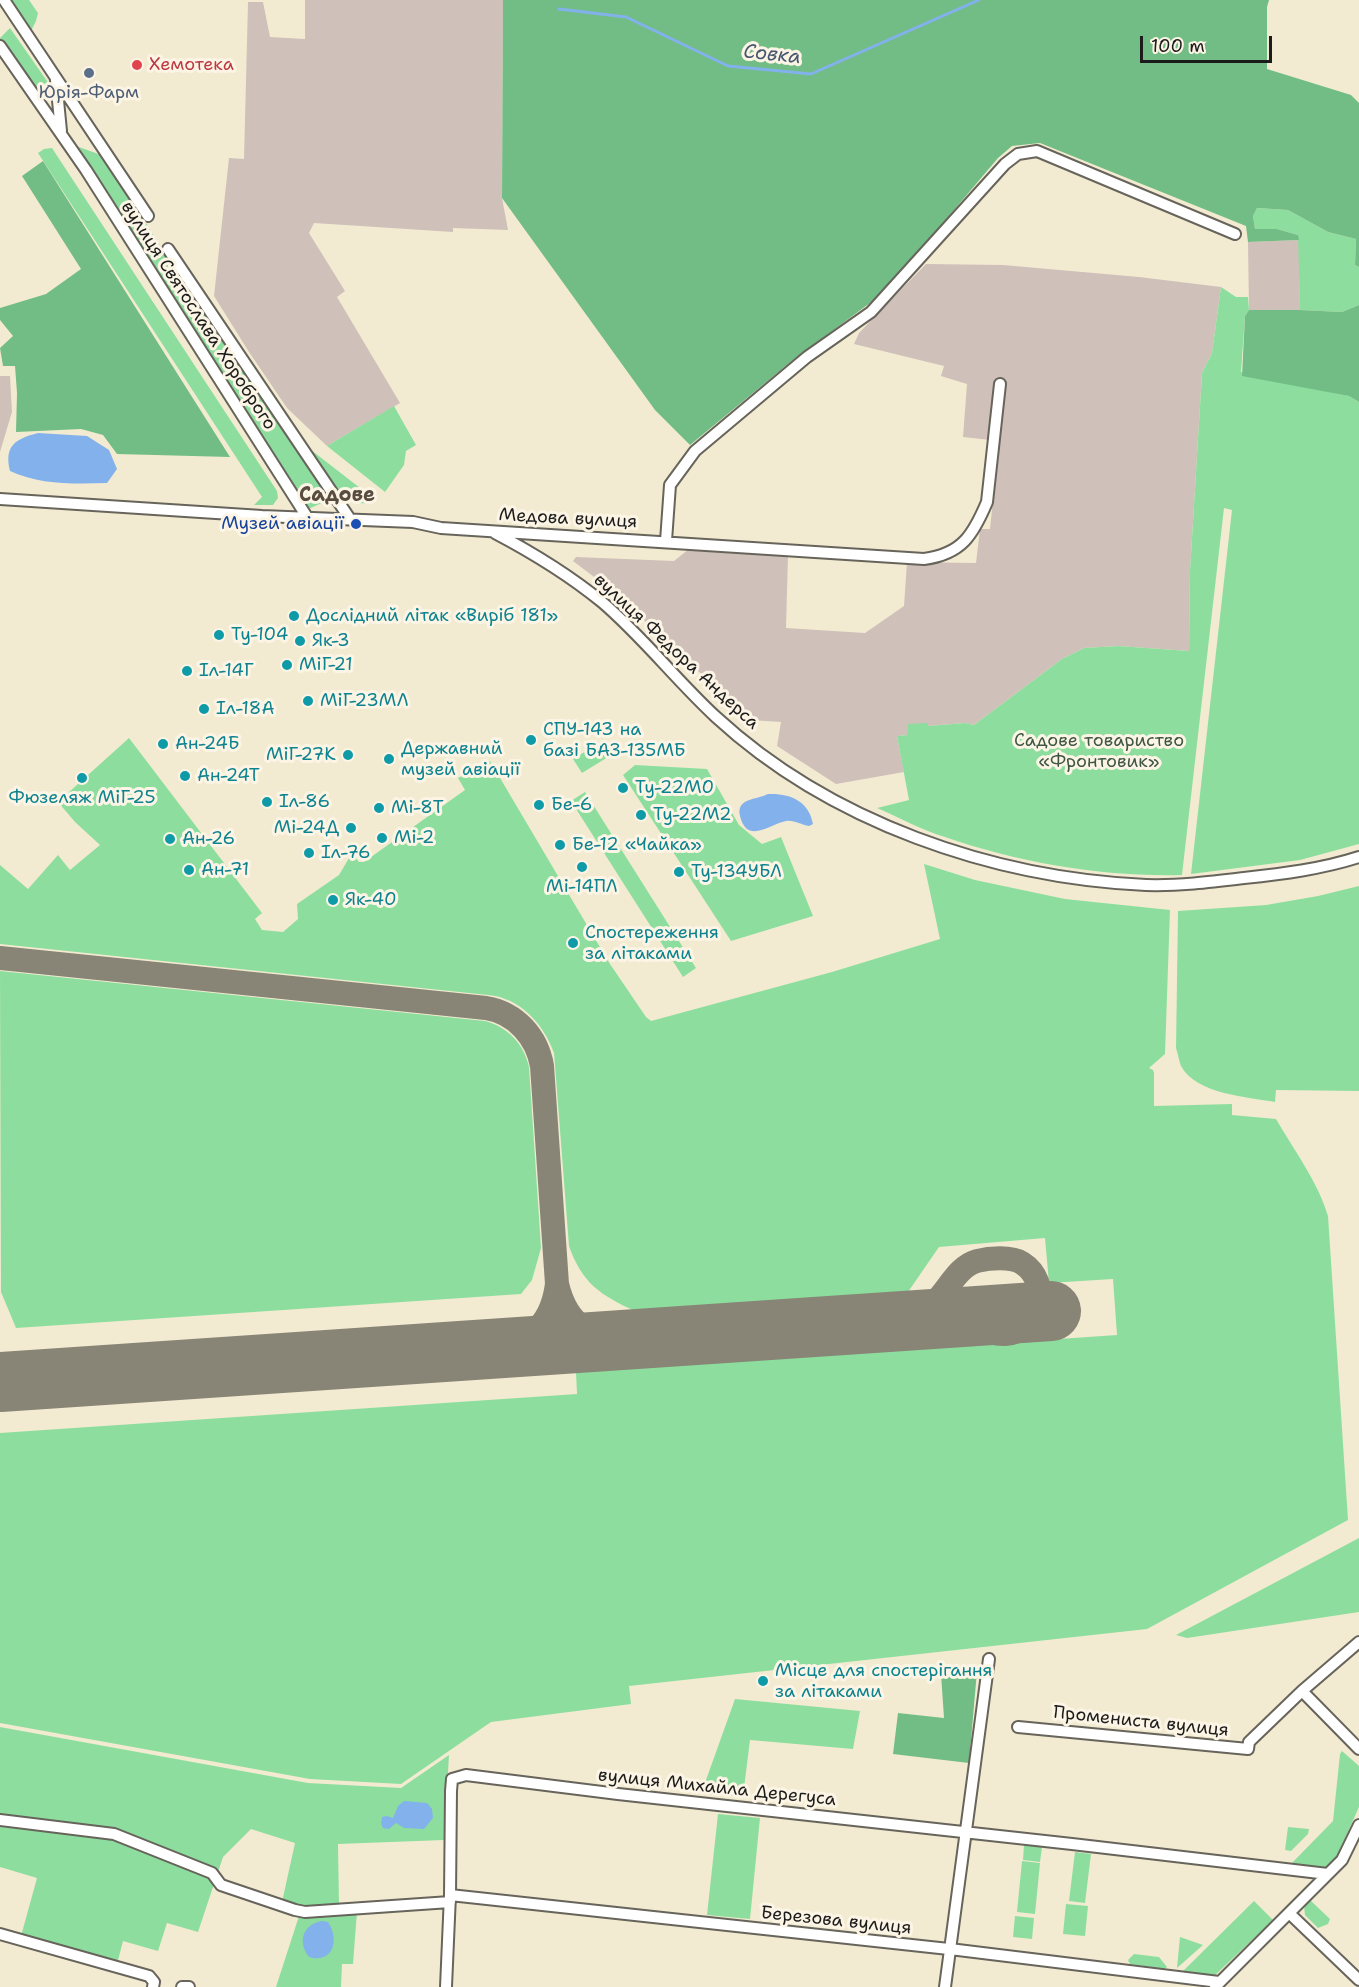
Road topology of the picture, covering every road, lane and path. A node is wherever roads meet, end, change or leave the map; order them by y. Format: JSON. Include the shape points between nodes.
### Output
{"nodes":[{"id":1,"x":4,"y":0,"type":"edge"},
{"id":2,"x":0,"y":46,"type":"edge"},
{"id":3,"x":56,"y":77,"type":"junction"},
{"id":4,"x":33,"y":93,"type":"junction"},
{"id":5,"x":61,"y":132,"type":"junction"},
{"id":6,"x":148,"y":216,"type":"dead end"},
{"id":7,"x":1235,"y":234,"type":"dead end"},
{"id":8,"x":168,"y":249,"type":"dead end"},
{"id":9,"x":1000,"y":384,"type":"dead end"},
{"id":10,"x":0,"y":499,"type":"edge"},
{"id":11,"x":307,"y":517,"type":"junction"},
{"id":12,"x":350,"y":519,"type":"junction"},
{"id":13,"x":492,"y":531,"type":"junction"},
{"id":14,"x":666,"y":541,"type":"junction"},
{"id":15,"x":1359,"y":857,"type":"edge"},
{"id":16,"x":1359,"y":1642,"type":"edge"},
{"id":17,"x":989,"y":1659,"type":"dead end"},
{"id":18,"x":1302,"y":1691,"type":"junction"},
{"id":19,"x":1018,"y":1727,"type":"dead end"},
{"id":20,"x":1359,"y":1749,"type":"edge"},
{"id":21,"x":0,"y":1820,"type":"edge"},
{"id":22,"x":1359,"y":1826,"type":"edge"},
{"id":23,"x":965,"y":1832,"type":"junction"},
{"id":24,"x":1328,"y":1874,"type":"junction"},
{"id":25,"x":450,"y":1898,"type":"junction"},
{"id":26,"x":1289,"y":1913,"type":"junction"},
{"id":27,"x":0,"y":1934,"type":"edge"},
{"id":28,"x":950,"y":1950,"type":"junction"},
{"id":29,"x":1359,"y":1980,"type":"edge"},
{"id":30,"x":1217,"y":1984,"type":"edge"},
{"id":31,"x":153,"y":1987,"type":"edge"},
{"id":32,"x":182,"y":1987,"type":"edge"},
{"id":33,"x":189,"y":1987,"type":"edge"},
{"id":34,"x":446,"y":1987,"type":"edge"},
{"id":35,"x":945,"y":1987,"type":"edge"}],
"edges":[{"from":1,"to":3,"type":"street","name":"вулиця Святослава Хороброго"},
{"from":2,"to":4,"type":"street","name":"вулиця Святослава Хороброго"},
{"from":3,"to":4,"type":"street","via":[[52,93]]},
{"from":3,"to":5,"type":"street","name":"вулиця Святослава Хороброго"},
{"from":3,"to":6,"type":"street","name":"вулиця Святослава Хороброго"},
{"from":4,"to":5,"type":"street","name":"вулиця Святослава Хороброго"},
{"from":5,"to":11,"type":"street","name":"вулиця Святослава Хороброго"},
{"from":7,"to":14,"type":"street","via":[[1037,151],[1018,154],[871,312],[807,357],[696,451],[670,485]]},
{"from":8,"to":12,"type":"street","name":"вулиця Святослава Хороброго"},
{"from":9,"to":14,"type":"street","name":"Медова вулиця","via":[[987,502],[963,543],[949,554],[924,559]]},
{"from":10,"to":11,"type":"street","name":"Медова вулиця"},
{"from":11,"to":12,"type":"street","name":"Медова вулиця"},
{"from":12,"to":13,"type":"street","name":"Медова вулиця"},
{"from":13,"to":14,"type":"street","name":"Медова вулиця"},
{"from":13,"to":15,"type":"street","name":"вулиця Федора Андерса","via":[[575,580],[651,649],[716,717],[804,783],[850,808],[947,848],[1045,872],[1146,885],[1271,876]]},
{"from":16,"to":18,"type":"street","name":"Промениста вулиця"},
{"from":17,"to":23,"type":"street"},
{"from":18,"to":19,"type":"street","name":"Промениста вулиця","via":[[1249,1742],[1248,1749]]},
{"from":18,"to":20,"type":"street"},
{"from":21,"to":25,"type":"street","name":"Березова вулиця","via":[[114,1834],[212,1873],[221,1885],[305,1912]]},
{"from":22,"to":24,"type":"street","via":[[1342,1860]]},
{"from":23,"to":24,"type":"street","name":"вулиця Михайла Дерегуса"},
{"from":23,"to":25,"type":"street","name":"вулиця Михайла Дерегуса","via":[[466,1775],[452,1779]]},
{"from":23,"to":28,"type":"street"},
{"from":24,"to":26,"type":"street"},
{"from":25,"to":28,"type":"street","name":"Березова вулиця"},
{"from":25,"to":34,"type":"street"},
{"from":26,"to":29,"type":"street"},
{"from":26,"to":30,"type":"street"},
{"from":27,"to":31,"type":"street","via":[[149,1976]]},
{"from":28,"to":30,"type":"street","name":"Березова вулиця"},
{"from":28,"to":35,"type":"street"},
{"from":32,"to":33,"type":"street"}]}
